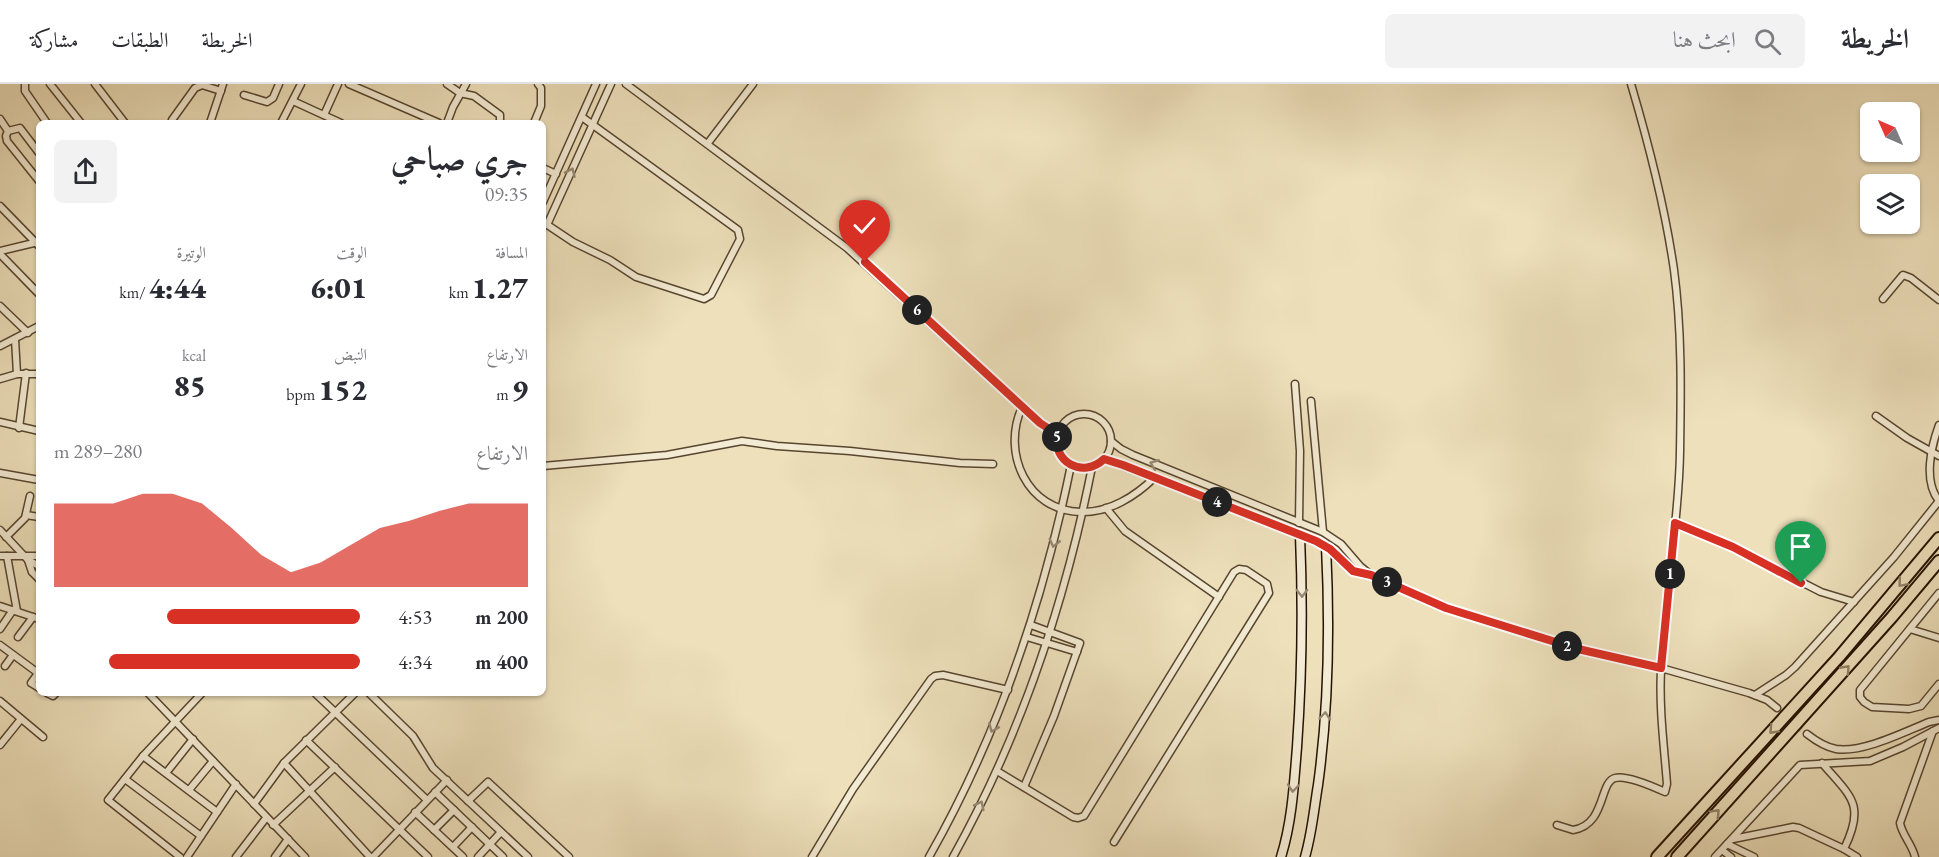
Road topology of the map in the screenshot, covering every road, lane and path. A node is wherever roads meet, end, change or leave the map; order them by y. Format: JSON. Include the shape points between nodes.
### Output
{"nodes":[{"id":1,"x":25,"y":84,"type":"edge"},
{"id":2,"x":50,"y":84,"type":"edge"},
{"id":3,"x":95,"y":84,"type":"edge"},
{"id":4,"x":279,"y":84,"type":"edge"},
{"id":5,"x":301,"y":84,"type":"edge"},
{"id":6,"x":338,"y":84,"type":"edge"},
{"id":7,"x":349,"y":84,"type":"edge"},
{"id":8,"x":447,"y":84,"type":"edge"},
{"id":9,"x":466,"y":84,"type":"edge"},
{"id":10,"x":538,"y":84,"type":"edge"},
{"id":11,"x":596,"y":84,"type":"edge"},
{"id":12,"x":611,"y":84,"type":"edge"},
{"id":13,"x":626,"y":84,"type":"edge"},
{"id":14,"x":753,"y":84,"type":"edge"},
{"id":15,"x":1631,"y":84,"type":"edge"},
{"id":16,"x":357,"y":86,"type":"edge"},
{"id":17,"x":222,"y":87,"type":"edge"},
{"id":18,"x":460,"y":93,"type":"junction"},
{"id":19,"x":244,"y":95,"type":"dead end"},
{"id":20,"x":293,"y":101,"type":"junction"},
{"id":21,"x":324,"y":115,"type":"junction"},
{"id":22,"x":582,"y":117,"type":"junction"},
{"id":23,"x":0,"y":119,"type":"edge"},
{"id":24,"x":45,"y":120,"type":"edge"},
{"id":25,"x":79,"y":120,"type":"edge"},
{"id":26,"x":123,"y":120,"type":"edge"},
{"id":27,"x":172,"y":120,"type":"edge"},
{"id":28,"x":211,"y":120,"type":"edge"},
{"id":29,"x":283,"y":120,"type":"edge"},
{"id":30,"x":335,"y":120,"type":"edge"},
{"id":31,"x":432,"y":120,"type":"edge"},
{"id":32,"x":448,"y":120,"type":"edge"},
{"id":33,"x":500,"y":120,"type":"edge"},
{"id":34,"x":535,"y":120,"type":"edge"},
{"id":35,"x":593,"y":124,"type":"junction"},
{"id":36,"x":8,"y":131,"type":"junction"},
{"id":37,"x":708,"y":143,"type":"junction"},
{"id":38,"x":36,"y":149,"type":"edge"},
{"id":39,"x":546,"y":169,"type":"edge"},
{"id":40,"x":556,"y":174,"type":"junction"},
{"id":41,"x":36,"y":178,"type":"edge"},
{"id":42,"x":546,"y":196,"type":"edge"},
{"id":43,"x":0,"y":206,"type":"edge"},
{"id":44,"x":546,"y":222,"type":"edge"},
{"id":45,"x":546,"y":225,"type":"edge"},
{"id":46,"x":36,"y":241,"type":"edge"},
{"id":47,"x":36,"y":243,"type":"edge"},
{"id":48,"x":0,"y":252,"type":"edge"},
{"id":49,"x":36,"y":291,"type":"edge"},
{"id":50,"x":1883,"y":299,"type":"dead end"},
{"id":51,"x":1939,"y":300,"type":"edge"},
{"id":52,"x":0,"y":306,"type":"edge"},
{"id":53,"x":36,"y":328,"type":"edge"},
{"id":54,"x":28,"y":333,"type":"junction"},
{"id":55,"x":15,"y":339,"type":"junction"},
{"id":56,"x":0,"y":346,"type":"edge"},
{"id":57,"x":26,"y":373,"type":"junction"},
{"id":58,"x":17,"y":374,"type":"junction"},
{"id":59,"x":36,"y":374,"type":"edge"},
{"id":60,"x":0,"y":379,"type":"edge"},
{"id":61,"x":1294,"y":384,"type":"dead end"},
{"id":62,"x":1311,"y":401,"type":"dead end"},
{"id":63,"x":1022,"y":407,"type":"junction"},
{"id":64,"x":1876,"y":416,"type":"dead end"},
{"id":65,"x":0,"y":422,"type":"edge"},
{"id":66,"x":1939,"y":425,"type":"edge"},
{"id":67,"x":19,"y":428,"type":"junction"},
{"id":68,"x":36,"y":431,"type":"edge"},
{"id":69,"x":1057,"y":434,"type":"junction"},
{"id":70,"x":1111,"y":441,"type":"junction"},
{"id":71,"x":1931,"y":452,"type":"junction"},
{"id":72,"x":1939,"y":456,"type":"edge"},
{"id":73,"x":1104,"y":459,"type":"junction"},
{"id":74,"x":993,"y":464,"type":"dead end"},
{"id":75,"x":1071,"y":465,"type":"junction"},
{"id":76,"x":546,"y":466,"type":"edge"},
{"id":77,"x":1092,"y":467,"type":"junction"},
{"id":78,"x":0,"y":473,"type":"edge"},
{"id":79,"x":1155,"y":477,"type":"junction"},
{"id":80,"x":36,"y":479,"type":"edge"},
{"id":81,"x":30,"y":496,"type":"dead end"},
{"id":82,"x":1939,"y":501,"type":"edge"},
{"id":83,"x":1106,"y":508,"type":"junction"},
{"id":84,"x":1062,"y":509,"type":"junction"},
{"id":85,"x":1083,"y":513,"type":"junction"},
{"id":86,"x":27,"y":515,"type":"junction"},
{"id":87,"x":36,"y":516,"type":"edge"},
{"id":88,"x":1297,"y":521,"type":"junction"},
{"id":89,"x":1675,"y":523,"type":"junction"},
{"id":90,"x":0,"y":530,"type":"edge"},
{"id":91,"x":1323,"y":532,"type":"junction"},
{"id":92,"x":1297,"y":533,"type":"junction"},
{"id":93,"x":6,"y":537,"type":"junction"},
{"id":94,"x":1939,"y":538,"type":"edge"},
{"id":95,"x":1326,"y":546,"type":"junction"},
{"id":96,"x":1351,"y":554,"type":"junction"},
{"id":97,"x":3,"y":556,"type":"edge"},
{"id":98,"x":36,"y":556,"type":"edge"},
{"id":99,"x":27,"y":558,"type":"junction"},
{"id":100,"x":1939,"y":561,"type":"edge"},
{"id":101,"x":1342,"y":562,"type":"junction"},
{"id":102,"x":36,"y":564,"type":"edge"},
{"id":103,"x":1939,"y":568,"type":"edge"},
{"id":104,"x":1371,"y":575,"type":"junction"},
{"id":105,"x":36,"y":576,"type":"edge"},
{"id":106,"x":1918,"y":587,"type":"junction"},
{"id":107,"x":1939,"y":593,"type":"edge"},
{"id":108,"x":1219,"y":597,"type":"junction"},
{"id":109,"x":1854,"y":602,"type":"junction"},
{"id":110,"x":0,"y":606,"type":"edge"},
{"id":111,"x":15,"y":611,"type":"junction"},
{"id":112,"x":36,"y":618,"type":"edge"},
{"id":113,"x":1031,"y":625,"type":"junction"},
{"id":114,"x":0,"y":628,"type":"edge"},
{"id":115,"x":1910,"y":629,"type":"junction"},
{"id":116,"x":1050,"y":632,"type":"junction"},
{"id":117,"x":18,"y":637,"type":"dead end"},
{"id":118,"x":1027,"y":637,"type":"junction"},
{"id":119,"x":1939,"y":638,"type":"edge"},
{"id":120,"x":1047,"y":643,"type":"junction"},
{"id":121,"x":0,"y":645,"type":"edge"},
{"id":122,"x":1077,"y":652,"type":"junction"},
{"id":123,"x":13,"y":655,"type":"junction"},
{"id":124,"x":5,"y":666,"type":"dead end"},
{"id":125,"x":1661,"y":668,"type":"junction"},
{"id":126,"x":36,"y":672,"type":"edge"},
{"id":127,"x":1939,"y":684,"type":"edge"},
{"id":128,"x":1008,"y":690,"type":"junction"},
{"id":129,"x":1755,"y":695,"type":"junction"},
{"id":130,"x":151,"y":696,"type":"edge"},
{"id":131,"x":200,"y":696,"type":"edge"},
{"id":132,"x":318,"y":696,"type":"edge"},
{"id":133,"x":352,"y":696,"type":"edge"},
{"id":134,"x":372,"y":696,"type":"edge"},
{"id":135,"x":0,"y":701,"type":"edge"},
{"id":136,"x":1777,"y":708,"type":"tunnel mouth"},
{"id":137,"x":336,"y":711,"type":"junction"},
{"id":138,"x":21,"y":719,"type":"junction"},
{"id":139,"x":1939,"y":720,"type":"edge"},
{"id":140,"x":174,"y":721,"type":"junction"},
{"id":141,"x":1936,"y":729,"type":"edge"},
{"id":142,"x":1807,"y":734,"type":"tunnel mouth"},
{"id":143,"x":43,"y":737,"type":"dead end"},
{"id":144,"x":193,"y":739,"type":"junction"},
{"id":145,"x":306,"y":740,"type":"junction"},
{"id":146,"x":0,"y":746,"type":"edge"},
{"id":147,"x":143,"y":756,"type":"junction"},
{"id":148,"x":213,"y":761,"type":"junction"},
{"id":149,"x":284,"y":763,"type":"junction"},
{"id":150,"x":1822,"y":763,"type":"junction"},
{"id":151,"x":335,"y":767,"type":"junction"},
{"id":152,"x":997,"y":771,"type":"junction"},
{"id":153,"x":166,"y":773,"type":"junction"},
{"id":154,"x":125,"y":779,"type":"junction"},
{"id":155,"x":447,"y":780,"type":"junction"},
{"id":156,"x":236,"y":784,"type":"junction"},
{"id":157,"x":1024,"y":787,"type":"junction"},
{"id":158,"x":189,"y":790,"type":"junction"},
{"id":159,"x":309,"y":790,"type":"junction"},
{"id":160,"x":435,"y":792,"type":"junction"},
{"id":161,"x":427,"y":800,"type":"junction"},
{"id":162,"x":468,"y":801,"type":"junction"},
{"id":163,"x":254,"y":804,"type":"junction"},
{"id":164,"x":454,"y":810,"type":"junction"},
{"id":165,"x":217,"y":812,"type":"junction"},
{"id":166,"x":415,"y":812,"type":"junction"},
{"id":167,"x":266,"y":818,"type":"junction"},
{"id":168,"x":273,"y":825,"type":"junction"},
{"id":169,"x":1557,"y":825,"type":"dead end"},
{"id":170,"x":472,"y":827,"type":"junction"},
{"id":171,"x":398,"y":829,"type":"junction"},
{"id":172,"x":434,"y":830,"type":"junction"},
{"id":173,"x":501,"y":832,"type":"junction"},
{"id":174,"x":201,"y":836,"type":"junction"},
{"id":175,"x":288,"y":839,"type":"junction"},
{"id":176,"x":1114,"y":842,"type":"dead end"},
{"id":177,"x":490,"y":844,"type":"junction"},
{"id":178,"x":1726,"y":844,"type":"junction"},
{"id":179,"x":453,"y":847,"type":"junction"},
{"id":180,"x":1844,"y":849,"type":"junction"},
{"id":181,"x":524,"y":856,"type":"edge"},
{"id":182,"x":180,"y":857,"type":"edge"},
{"id":183,"x":187,"y":857,"type":"edge"},
{"id":184,"x":236,"y":857,"type":"edge"},
{"id":185,"x":275,"y":857,"type":"edge"},
{"id":186,"x":304,"y":857,"type":"edge"},
{"id":187,"x":372,"y":857,"type":"edge"},
{"id":188,"x":428,"y":857,"type":"edge"},
{"id":189,"x":463,"y":857,"type":"edge"},
{"id":190,"x":478,"y":857,"type":"edge"},
{"id":191,"x":503,"y":857,"type":"edge"},
{"id":192,"x":569,"y":857,"type":"edge"},
{"id":193,"x":812,"y":857,"type":"edge"},
{"id":194,"x":929,"y":857,"type":"edge"},
{"id":195,"x":953,"y":857,"type":"edge"},
{"id":196,"x":1281,"y":857,"type":"edge"},
{"id":197,"x":1305,"y":857,"type":"edge"},
{"id":198,"x":1657,"y":857,"type":"edge"},
{"id":199,"x":1677,"y":857,"type":"edge"},
{"id":200,"x":1715,"y":857,"type":"edge"},
{"id":201,"x":1731,"y":857,"type":"edge"},
{"id":202,"x":1754,"y":857,"type":"edge"},
{"id":203,"x":1857,"y":857,"type":"edge"},
{"id":204,"x":1915,"y":857,"type":"edge"}],
"edges":[{"from":1,"to":24,"type":"street","via":[[25,91]]},
{"from":2,"to":25,"type":"street"},
{"from":3,"to":26,"type":"street"},
{"from":4,"to":19,"type":"street","via":[[267,102]]},
{"from":5,"to":20,"type":"street"},
{"from":6,"to":21,"type":"street"},
{"from":7,"to":16,"type":"street"},
{"from":8,"to":18,"type":"street"},
{"from":9,"to":18,"type":"street"},
{"from":10,"to":34,"type":"street","via":[[542,88],[542,106]]},
{"from":11,"to":22,"type":"street"},
{"from":12,"to":35,"type":"street"},
{"from":13,"to":37,"type":"street"},
{"from":14,"to":37,"type":"street"},
{"from":15,"to":89,"type":"street","via":[[1654,169],[1677,303],[1680,452]]},
{"from":16,"to":31,"type":"street"},
{"from":17,"to":27,"type":"street","via":[[195,88]]},
{"from":17,"to":28,"type":"street"},
{"from":18,"to":32,"type":"street"},
{"from":18,"to":33,"type":"street","via":[[474,96]]},
{"from":20,"to":21,"type":"street"},
{"from":20,"to":29,"type":"street"},
{"from":21,"to":30,"type":"street"},
{"from":22,"to":35,"type":"street"},
{"from":22,"to":40,"type":"street"},
{"from":23,"to":36,"type":"street"},
{"from":44,"to":35,"type":"street","one_way":true},
{"from":35,"to":45,"type":"street","via":[[738,230],[739,241],[711,296],[702,299],[636,277]]},
{"from":36,"to":38,"type":"street","via":[[20,128]]},
{"from":36,"to":41,"type":"street","via":[[7,141]]},
{"from":37,"to":63,"type":"street","via":[[856,255]]},
{"from":39,"to":40,"type":"street"},
{"from":40,"to":42,"type":"street"},
{"from":43,"to":46,"type":"street"},
{"from":47,"to":48,"type":"street"},
{"from":48,"to":49,"type":"street"},
{"from":50,"to":51,"type":"street","via":[[1903,274]]},
{"from":52,"to":54,"type":"street"},
{"from":53,"to":54,"type":"street"},
{"from":54,"to":55,"type":"street"},
{"from":55,"to":56,"type":"street"},
{"from":55,"to":58,"type":"street"},
{"from":57,"to":58,"type":"street"},
{"from":57,"to":59,"type":"street"},
{"from":57,"to":67,"type":"street"},
{"from":58,"to":60,"type":"street"},
{"from":61,"to":88,"type":"street","via":[[1300,451]]},
{"from":62,"to":91,"type":"street"},
{"from":63,"to":69,"type":"street"},
{"from":63,"to":84,"type":"street","via":[[1014,437],[1018,467],[1036,493]]},
{"from":64,"to":71,"type":"street"},
{"from":65,"to":67,"type":"street"},
{"from":66,"to":71,"type":"street"},
{"from":67,"to":68,"type":"street"},
{"from":69,"to":70,"type":"street","via":[[1069,418],[1088,414],[1104,423]]},
{"from":69,"to":75,"type":"street","via":[[1059,453]]},
{"from":70,"to":73,"type":"street"},
{"from":88,"to":70,"type":"street","one_way":true,"via":[[1133,455]]},
{"from":71,"to":72,"type":"street"},
{"from":71,"to":82,"type":"street","via":[[1932,485]]},
{"from":73,"to":77,"type":"street"},
{"from":73,"to":79,"type":"street"},
{"from":74,"to":76,"type":"street","via":[[742,441],[667,455]]},
{"from":75,"to":77,"type":"street"},
{"from":75,"to":84,"type":"street"},
{"from":77,"to":85,"type":"street"},
{"from":78,"to":80,"type":"street"},
{"from":79,"to":83,"type":"street","via":[[1132,496]]},
{"from":79,"to":92,"type":"street"},
{"from":81,"to":86,"type":"street"},
{"from":82,"to":109,"type":"street"},
{"from":83,"to":85,"type":"street"},
{"from":83,"to":108,"type":"street","via":[[1125,531]]},
{"from":84,"to":85,"type":"street"},
{"from":84,"to":113,"type":"street","one_way":true},
{"from":85,"to":116,"type":"street"},
{"from":86,"to":87,"type":"street"},
{"from":86,"to":93,"type":"street"},
{"from":88,"to":91,"type":"street"},
{"from":88,"to":92,"type":"street"},
{"from":89,"to":109,"type":"street","via":[[1733,547],[1821,592]]},
{"from":89,"to":125,"type":"street"},
{"from":90,"to":93,"type":"street"},
{"from":91,"to":96,"type":"street"},
{"from":92,"to":95,"type":"street"},
{"from":92,"to":196,"type":"street","one_way":true,"via":[[1302,611],[1299,722],[1290,819]]},
{"from":93,"to":99,"type":"street"},
{"from":94,"to":198,"type":"highway","one_way":true,"via":[[1839,657]]},
{"from":95,"to":101,"type":"street"},
{"from":197,"to":95,"type":"street","one_way":true,"via":[[1314,819],[1326,706]]},
{"from":96,"to":101,"type":"street"},
{"from":96,"to":104,"type":"street"},
{"from":97,"to":99,"type":"street"},
{"from":97,"to":111,"type":"street"},
{"from":98,"to":99,"type":"street"},
{"from":99,"to":102,"type":"street"},
{"from":99,"to":105,"type":"street"},
{"from":100,"to":106,"type":"highway"},
{"from":101,"to":104,"type":"street","via":[[1353,571]]},
{"from":103,"to":106,"type":"highway"},
{"from":104,"to":125,"type":"street","via":[[1446,608],[1578,649]]},
{"from":199,"to":106,"type":"highway","one_way":true},
{"from":107,"to":115,"type":"street"},
{"from":108,"to":157,"type":"street","via":[[1084,816],[1076,818]]},
{"from":108,"to":176,"type":"street","via":[[1239,569],[1269,588]]},
{"from":109,"to":129,"type":"street","via":[[1790,672]]},
{"from":110,"to":111,"type":"street"},
{"from":111,"to":112,"type":"street"},
{"from":111,"to":114,"type":"street"},
{"from":112,"to":117,"type":"street"},
{"from":113,"to":116,"type":"street"},
{"from":113,"to":118,"type":"street"},
{"from":115,"to":119,"type":"street"},
{"from":115,"to":127,"type":"street","via":[[1860,690],[1860,697],[1872,707],[1909,709],[1921,706]]},
{"from":116,"to":120,"type":"street"},
{"from":116,"to":122,"type":"street","via":[[1080,643]]},
{"from":118,"to":120,"type":"street"},
{"from":118,"to":128,"type":"street"},
{"from":120,"to":122,"type":"street"},
{"from":120,"to":152,"type":"street"},
{"from":121,"to":123,"type":"street"},
{"from":122,"to":157,"type":"street"},
{"from":123,"to":124,"type":"street"},
{"from":123,"to":126,"type":"street"},
{"from":125,"to":129,"type":"street"},
{"from":125,"to":169,"type":"street","via":[[1665,792],[1617,777],[1609,782],[1599,811],[1587,824],[1573,830]]},
{"from":128,"to":193,"type":"street","via":[[943,675],[931,679],[857,782]]},
{"from":128,"to":194,"type":"street","one_way":true,"via":[[968,784]]},
{"from":129,"to":136,"type":"street"},
{"from":130,"to":140,"type":"street"},
{"from":131,"to":140,"type":"street"},
{"from":132,"to":137,"type":"street"},
{"from":133,"to":137,"type":"street"},
{"from":134,"to":155,"type":"street","via":[[413,736],[428,762]]},
{"from":135,"to":138,"type":"street"},
{"from":137,"to":145,"type":"street"},
{"from":137,"to":161,"type":"street"},
{"from":138,"to":143,"type":"street"},
{"from":138,"to":146,"type":"street"},
{"from":139,"to":142,"type":"street","via":[[1849,749],[1825,746]]},
{"from":140,"to":144,"type":"street"},
{"from":140,"to":147,"type":"street"},
{"from":141,"to":150,"type":"street","via":[[1870,761]]},
{"from":141,"to":204,"type":"street","via":[[1900,823]]},
{"from":144,"to":148,"type":"street"},
{"from":144,"to":153,"type":"street"},
{"from":145,"to":149,"type":"street"},
{"from":145,"to":151,"type":"street"},
{"from":147,"to":153,"type":"street"},
{"from":147,"to":154,"type":"street"},
{"from":148,"to":156,"type":"street"},
{"from":148,"to":158,"type":"street"},
{"from":149,"to":159,"type":"street"},
{"from":149,"to":163,"type":"street"},
{"from":150,"to":178,"type":"street","via":[[1799,766]]},
{"from":150,"to":180,"type":"street","via":[[1854,803],[1854,826]]},
{"from":151,"to":159,"type":"street"},
{"from":151,"to":171,"type":"street"},
{"from":152,"to":157,"type":"street"},
{"from":195,"to":152,"type":"street","one_way":true},
{"from":153,"to":158,"type":"street"},
{"from":154,"to":174,"type":"street"},
{"from":154,"to":182,"type":"street","via":[[108,801]]},
{"from":155,"to":160,"type":"street"},
{"from":155,"to":162,"type":"street"},
{"from":156,"to":163,"type":"street"},
{"from":156,"to":165,"type":"street"},
{"from":158,"to":165,"type":"street"},
{"from":159,"to":168,"type":"street"},
{"from":159,"to":187,"type":"street"},
{"from":160,"to":161,"type":"street"},
{"from":160,"to":164,"type":"street"},
{"from":161,"to":166,"type":"street"},
{"from":162,"to":173,"type":"street"},
{"from":162,"to":192,"type":"street","via":[[488,782]]},
{"from":163,"to":167,"type":"street"},
{"from":164,"to":170,"type":"street"},
{"from":164,"to":172,"type":"street"},
{"from":165,"to":174,"type":"street"},
{"from":166,"to":171,"type":"street"},
{"from":166,"to":172,"type":"street"},
{"from":167,"to":168,"type":"street"},
{"from":167,"to":184,"type":"street"},
{"from":168,"to":175,"type":"street"},
{"from":170,"to":177,"type":"street"},
{"from":170,"to":179,"type":"street"},
{"from":171,"to":187,"type":"street"},
{"from":171,"to":188,"type":"street"},
{"from":172,"to":179,"type":"street"},
{"from":173,"to":177,"type":"street"},
{"from":173,"to":181,"type":"street"},
{"from":174,"to":183,"type":"street"},
{"from":175,"to":185,"type":"street"},
{"from":175,"to":186,"type":"street"},
{"from":177,"to":190,"type":"street"},
{"from":177,"to":191,"type":"street"},
{"from":178,"to":180,"type":"street","via":[[1793,827]]},
{"from":178,"to":200,"type":"street"},
{"from":178,"to":201,"type":"street"},
{"from":178,"to":202,"type":"street"},
{"from":179,"to":189,"type":"street"},
{"from":180,"to":203,"type":"street"}]}
